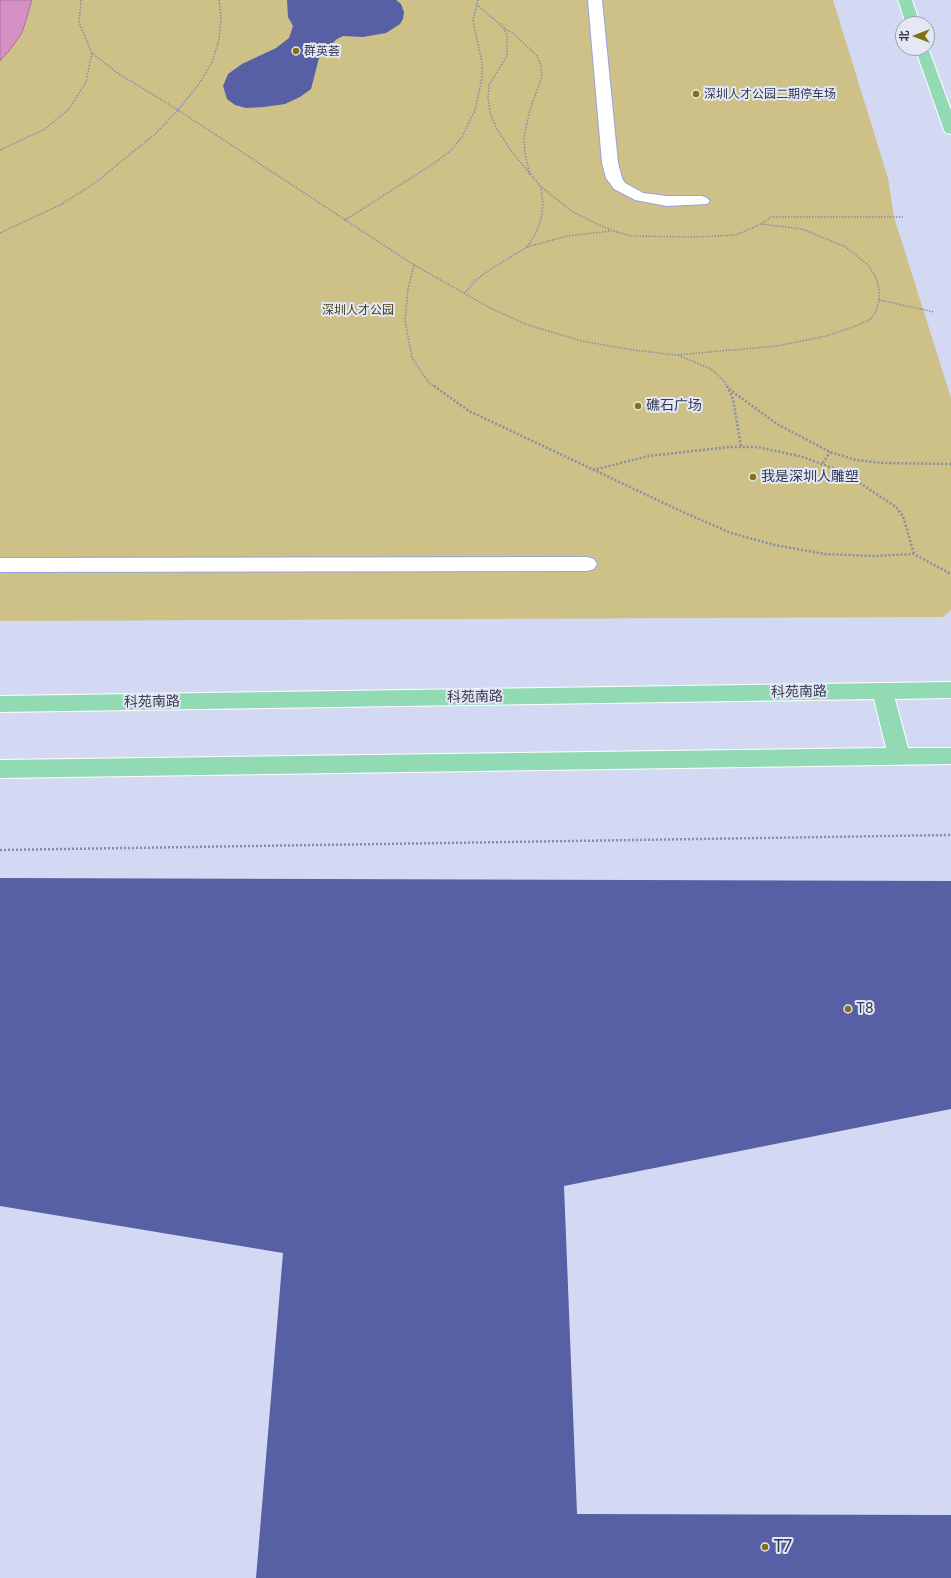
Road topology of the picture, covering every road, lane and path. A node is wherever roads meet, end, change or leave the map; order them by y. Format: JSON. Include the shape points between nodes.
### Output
{"nodes":[{"id":1,"x":81,"y":0,"type":"edge"},
{"id":2,"x":219,"y":0,"type":"edge"},
{"id":3,"x":478,"y":0,"type":"edge"},
{"id":4,"x":595,"y":0,"type":"edge"},
{"id":5,"x":905,"y":0,"type":"edge"},
{"id":6,"x":910,"y":16,"type":"edge"},
{"id":7,"x":503,"y":27,"type":"dead end"},
{"id":8,"x":92,"y":53,"type":"junction"},
{"id":9,"x":925,"y":56,"type":"edge"},
{"id":10,"x":178,"y":110,"type":"junction"},
{"id":11,"x":951,"y":130,"type":"edge"},
{"id":12,"x":0,"y":150,"type":"edge"},
{"id":13,"x":531,"y":176,"type":"dead end"},
{"id":14,"x":541,"y":187,"type":"dead end"},
{"id":15,"x":702,"y":200,"type":"dead end"},
{"id":16,"x":345,"y":220,"type":"junction"},
{"id":17,"x":761,"y":224,"type":"dead end"},
{"id":18,"x":613,"y":231,"type":"dead end"},
{"id":19,"x":0,"y":233,"type":"edge"},
{"id":20,"x":527,"y":247,"type":"junction"},
{"id":21,"x":414,"y":265,"type":"junction"},
{"id":22,"x":464,"y":294,"type":"junction"},
{"id":23,"x":879,"y":300,"type":"junction"},
{"id":24,"x":934,"y":312,"type":"dead end"},
{"id":25,"x":676,"y":355,"type":"junction"},
{"id":26,"x":729,"y":389,"type":"junction"},
{"id":27,"x":741,"y":446,"type":"junction"},
{"id":28,"x":830,"y":452,"type":"junction"},
{"id":29,"x":823,"y":463,"type":"junction"},
{"id":30,"x":951,"y":464,"type":"edge"},
{"id":31,"x":593,"y":470,"type":"junction"},
{"id":32,"x":914,"y":554,"type":"junction"},
{"id":33,"x":587,"y":564,"type":"dead end"},
{"id":34,"x":0,"y":565,"type":"edge"},
{"id":35,"x":951,"y":574,"type":"edge"},
{"id":36,"x":951,"y":690,"type":"edge"},
{"id":37,"x":883,"y":691,"type":"junction"},
{"id":38,"x":0,"y":704,"type":"edge"},
{"id":39,"x":951,"y":756,"type":"edge"},
{"id":40,"x":900,"y":757,"type":"junction"},
{"id":41,"x":0,"y":769,"type":"edge"},
{"id":42,"x":951,"y":835,"type":"edge"},
{"id":43,"x":0,"y":850,"type":"edge"}],
"edges":[{"from":1,"to":8,"type":"path","via":[[79,22]]},
{"from":2,"to":10,"type":"path","via":[[219,40],[212,62],[199,84]]},
{"from":3,"to":16,"type":"path","via":[[473,21],[482,62],[482,78],[475,110],[462,137],[436,162]]},
{"from":4,"to":15,"type":"lane","via":[[610,163],[614,178],[619,186],[640,198],[667,201]]},
{"from":5,"to":6,"type":"main road"},
{"from":7,"to":13,"type":"path","via":[[533,51],[541,66],[542,76],[524,137]]},
{"from":8,"to":10,"type":"path","via":[[116,72]]},
{"from":8,"to":12,"type":"path","via":[[86,82],[69,109],[45,129]]},
{"from":9,"to":11,"type":"main road"},
{"from":10,"to":16,"type":"path"},
{"from":10,"to":19,"type":"path","via":[[155,134],[95,183],[60,205]]},
{"from":14,"to":20,"type":"path","via":[[541,219],[536,234]]},
{"from":16,"to":21,"type":"path"},
{"from":17,"to":23,"type":"path","via":[[802,230],[846,247],[868,266],[876,277]]},
{"from":18,"to":20,"type":"path","via":[[567,236]]},
{"from":20,"to":22,"type":"path","via":[[486,272]]},
{"from":21,"to":22,"type":"path"},
{"from":21,"to":31,"type":"path","via":[[408,288],[405,320],[412,358],[429,383],[469,411]]},
{"from":22,"to":25,"type":"path","via":[[528,325],[582,340]]},
{"from":23,"to":24,"type":"path"},
{"from":23,"to":25,"type":"path","via":[[870,319],[826,336],[777,346]]},
{"from":25,"to":26,"type":"path","via":[[711,369]]},
{"from":26,"to":27,"type":"path"},
{"from":26,"to":28,"type":"path","via":[[777,424]]},
{"from":27,"to":29,"type":"path"},
{"from":27,"to":31,"type":"path","via":[[648,456]]},
{"from":28,"to":29,"type":"path"},
{"from":28,"to":30,"type":"path","via":[[856,460],[883,463]]},
{"from":29,"to":32,"type":"path","via":[[843,472],[896,507],[903,516]]},
{"from":31,"to":32,"type":"path","via":[[731,533],[775,545],[825,554]]},
{"from":32,"to":35,"type":"path"},
{"from":33,"to":34,"type":"lane"},
{"from":36,"to":37,"type":"main road","name":"科苑南路"},
{"from":37,"to":38,"type":"main road","name":"科苑南路"},
{"from":37,"to":40,"type":"main road"},
{"from":39,"to":40,"type":"main road"},
{"from":40,"to":41,"type":"main road"},
{"from":42,"to":43,"type":"path"}]}
